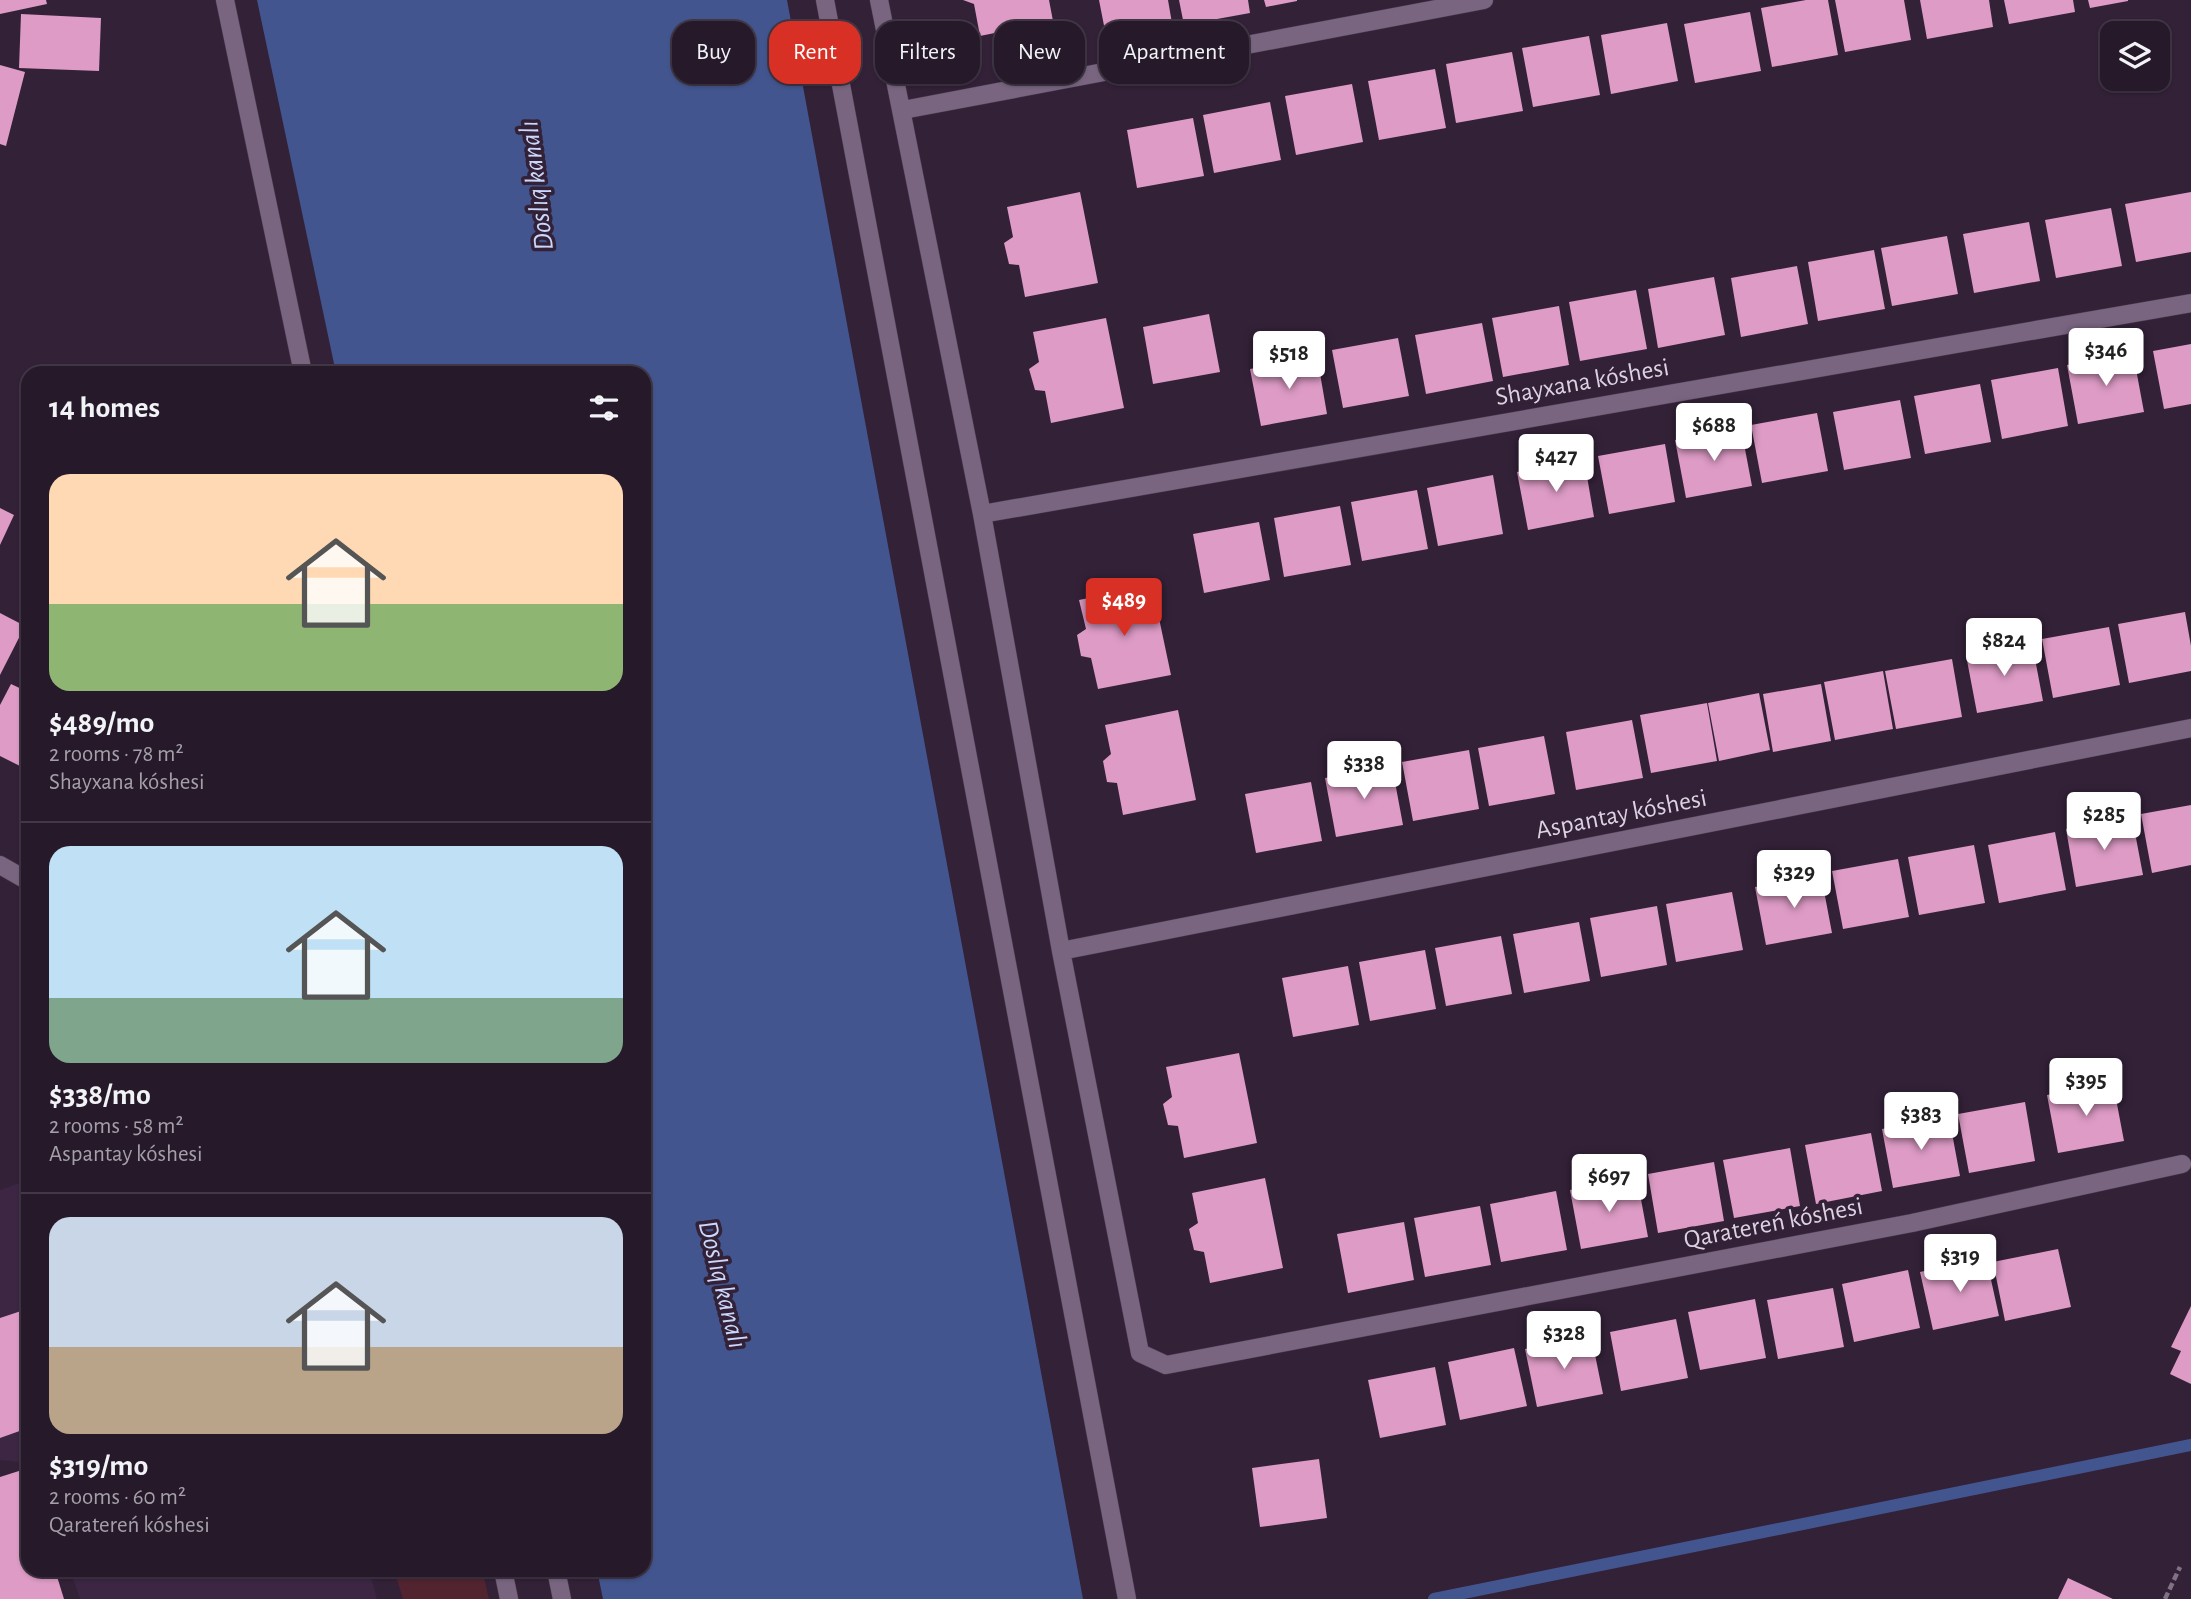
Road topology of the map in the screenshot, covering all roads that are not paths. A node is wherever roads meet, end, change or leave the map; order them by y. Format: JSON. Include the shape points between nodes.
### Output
{"nodes":[{"id":1,"x":225,"y":0,"type":"edge"},
{"id":2,"x":825,"y":0,"type":"edge"},
{"id":3,"x":879,"y":0,"type":"edge"},
{"id":4,"x":1484,"y":0,"type":"edge"},
{"id":5,"x":903,"y":110,"type":"junction"},
{"id":6,"x":2191,"y":303,"type":"edge"},
{"id":7,"x":302,"y":366,"type":"edge"},
{"id":8,"x":982,"y":514,"type":"junction"},
{"id":9,"x":2191,"y":727,"type":"edge"},
{"id":10,"x":0,"y":865,"type":"edge"},
{"id":11,"x":21,"y":877,"type":"edge"},
{"id":12,"x":1061,"y":951,"type":"junction"},
{"id":13,"x":2182,"y":1164,"type":"dead end"},
{"id":14,"x":504,"y":1577,"type":"edge"},
{"id":15,"x":557,"y":1577,"type":"edge"},
{"id":16,"x":509,"y":1599,"type":"edge"},
{"id":17,"x":562,"y":1599,"type":"edge"},
{"id":18,"x":1127,"y":1599,"type":"edge"}],
"edges":[{"from":1,"to":7,"type":"street"},
{"from":2,"to":18,"type":"street"},
{"from":3,"to":5,"type":"street"},
{"from":4,"to":5,"type":"street"},
{"from":5,"to":8,"type":"street"},
{"from":6,"to":8,"type":"street","name":"Shayxana kóshesi"},
{"from":8,"to":12,"type":"street"},
{"from":9,"to":12,"type":"street","name":"Aspantay kóshesi"},
{"from":10,"to":11,"type":"street"},
{"from":12,"to":13,"type":"street","name":"Qaratereń kóshesi","via":[[1140,1353],[1166,1365],[1912,1223]]},
{"from":14,"to":16,"type":"street"},
{"from":15,"to":17,"type":"street"}]}
